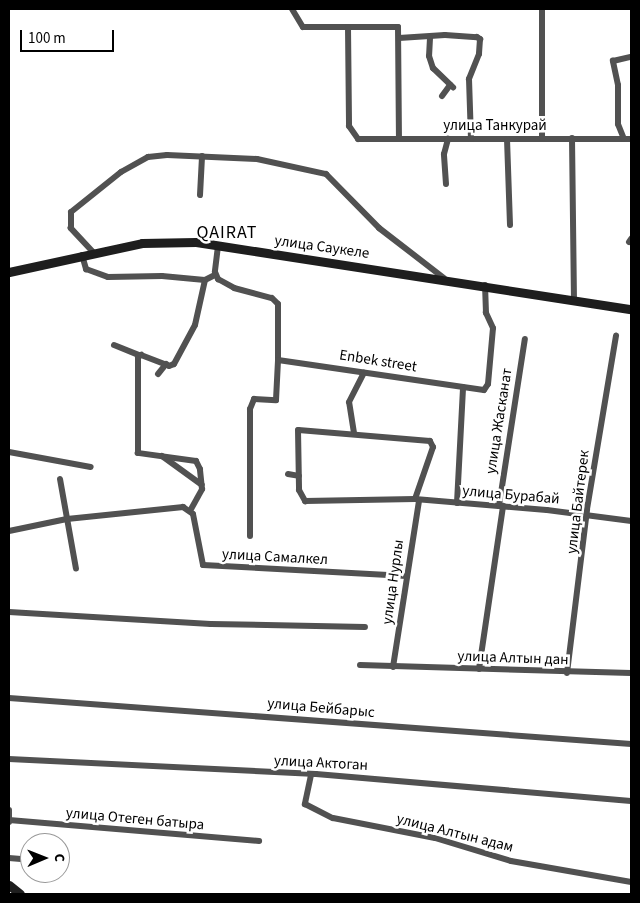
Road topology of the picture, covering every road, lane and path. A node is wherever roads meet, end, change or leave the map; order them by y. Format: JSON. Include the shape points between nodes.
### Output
{"nodes":[{"id":1,"x":292,"y":9,"type":"edge"},
{"id":2,"x":542,"y":9,"type":"edge"},
{"id":3,"x":348,"y":27,"type":"junction"},
{"id":4,"x":399,"y":38,"type":"junction"},
{"id":5,"x":430,"y":38,"type":"junction"},
{"id":6,"x":631,"y":57,"type":"edge"},
{"id":7,"x":442,"y":96,"type":"dead end"},
{"id":8,"x":507,"y":138,"type":"junction"},
{"id":9,"x":542,"y":138,"type":"junction"},
{"id":10,"x":572,"y":138,"type":"junction"},
{"id":11,"x":399,"y":139,"type":"junction"},
{"id":12,"x":448,"y":139,"type":"junction"},
{"id":13,"x":471,"y":139,"type":"junction"},
{"id":14,"x":628,"y":139,"type":"edge"},
{"id":15,"x":202,"y":156,"type":"junction"},
{"id":16,"x":446,"y":184,"type":"dead end"},
{"id":17,"x":200,"y":194,"type":"dead end"},
{"id":18,"x":510,"y":225,"type":"dead end"},
{"id":19,"x":218,"y":246,"type":"junction"},
{"id":20,"x":93,"y":252,"type":"junction"},
{"id":21,"x":82,"y":255,"type":"junction"},
{"id":22,"x":9,"y":272,"type":"edge"},
{"id":23,"x":216,"y":275,"type":"junction"},
{"id":24,"x":444,"y":278,"type":"junction"},
{"id":25,"x":205,"y":280,"type":"junction"},
{"id":26,"x":485,"y":284,"type":"junction"},
{"id":27,"x":574,"y":300,"type":"junction"},
{"id":28,"x":631,"y":309,"type":"edge"},
{"id":29,"x":616,"y":335,"type":"dead end"},
{"id":30,"x":524,"y":339,"type":"dead end"},
{"id":31,"x":114,"y":346,"type":"dead end"},
{"id":32,"x":139,"y":356,"type":"junction"},
{"id":33,"x":278,"y":360,"type":"junction"},
{"id":34,"x":166,"y":364,"type":"junction"},
{"id":35,"x":364,"y":372,"type":"junction"},
{"id":36,"x":158,"y":374,"type":"dead end"},
{"id":37,"x":463,"y":387,"type":"junction"},
{"id":38,"x":354,"y":433,"type":"junction"},
{"id":39,"x":9,"y":452,"type":"edge"},
{"id":40,"x":161,"y":455,"type":"junction"},
{"id":41,"x":91,"y":467,"type":"dead end"},
{"id":42,"x":288,"y":474,"type":"dead end"},
{"id":43,"x":299,"y":476,"type":"junction"},
{"id":44,"x":60,"y":479,"type":"dead end"},
{"id":45,"x":202,"y":485,"type":"junction"},
{"id":46,"x":417,"y":500,"type":"junction"},
{"id":47,"x":457,"y":503,"type":"junction"},
{"id":48,"x":501,"y":506,"type":"junction"},
{"id":49,"x":190,"y":510,"type":"junction"},
{"id":50,"x":587,"y":515,"type":"junction"},
{"id":51,"x":67,"y":519,"type":"junction"},
{"id":52,"x":631,"y":522,"type":"edge"},
{"id":53,"x":9,"y":531,"type":"edge"},
{"id":54,"x":250,"y":536,"type":"dead end"},
{"id":55,"x":76,"y":569,"type":"dead end"},
{"id":56,"x":407,"y":576,"type":"junction"},
{"id":57,"x":9,"y":612,"type":"edge"},
{"id":58,"x":366,"y":627,"type":"dead end"},
{"id":59,"x":360,"y":665,"type":"dead end"},
{"id":60,"x":393,"y":667,"type":"junction"},
{"id":61,"x":479,"y":669,"type":"junction"},
{"id":62,"x":567,"y":673,"type":"junction"},
{"id":63,"x":631,"y":673,"type":"edge"},
{"id":64,"x":9,"y":698,"type":"edge"},
{"id":65,"x":631,"y":744,"type":"edge"},
{"id":66,"x":9,"y":759,"type":"edge"},
{"id":67,"x":311,"y":775,"type":"junction"},
{"id":68,"x":631,"y":802,"type":"edge"},
{"id":69,"x":9,"y":810,"type":"edge"},
{"id":70,"x":9,"y":821,"type":"edge"},
{"id":71,"x":260,"y":841,"type":"dead end"},
{"id":72,"x":9,"y":882,"type":"edge"},
{"id":73,"x":631,"y":882,"type":"edge"},
{"id":74,"x":9,"y":885,"type":"edge"},
{"id":75,"x":20,"y":894,"type":"edge"}],
"edges":[{"from":1,"to":3,"type":"street","via":[[303,27]]},
{"from":2,"to":9,"type":"street"},
{"from":3,"to":4,"type":"street","via":[[396,25]]},
{"from":3,"to":11,"type":"street","name":"улица Танкурай","via":[[349,126],[358,140]]},
{"from":4,"to":5,"type":"street"},
{"from":4,"to":11,"type":"street"},
{"from":5,"to":7,"type":"street","via":[[428,56],[433,68],[452,86]]},
{"from":5,"to":13,"type":"street","via":[[464,36],[480,39],[470,79]]},
{"from":6,"to":14,"type":"street","via":[[613,61],[618,85],[618,124]]},
{"from":8,"to":9,"type":"street","name":"улица Танкурай"},
{"from":8,"to":13,"type":"street","name":"улица Танкурай"},
{"from":8,"to":18,"type":"street"},
{"from":9,"to":10,"type":"street","name":"улица Танкурай"},
{"from":10,"to":14,"type":"street","name":"улица Танкурай"},
{"from":10,"to":27,"type":"street"},
{"from":11,"to":12,"type":"street","name":"улица Танкурай"},
{"from":12,"to":13,"type":"street","name":"улица Танкурай"},
{"from":12,"to":16,"type":"street","via":[[444,154]]},
{"from":15,"to":17,"type":"street"},
{"from":15,"to":20,"type":"street","via":[[148,157],[120,172],[77,205],[71,212],[71,228]]},
{"from":15,"to":24,"type":"street","via":[[287,163],[326,174],[379,228]]},
{"from":19,"to":20,"type":"street","name":"улица Саукеле","via":[[170,241]]},
{"from":19,"to":23,"type":"street"},
{"from":19,"to":24,"type":"street","name":"улица Саукеле"},
{"from":20,"to":21,"type":"street","name":"улица Саукеле"},
{"from":21,"to":22,"type":"street","name":"улица Саукеле"},
{"from":21,"to":25,"type":"street","via":[[86,269],[108,277],[162,276]]},
{"from":23,"to":25,"type":"street"},
{"from":23,"to":33,"type":"street","via":[[234,288],[275,300]]},
{"from":24,"to":26,"type":"street","name":"улица Саукеле"},
{"from":25,"to":34,"type":"street","via":[[195,325],[174,364]]},
{"from":26,"to":27,"type":"street","name":"улица Саукеле"},
{"from":26,"to":37,"type":"street","name":"Enbek street","via":[[486,313],[493,328],[488,384],[484,390]]},
{"from":27,"to":28,"type":"street","name":"улица Саукеле"},
{"from":29,"to":50,"type":"street","name":"улица Байтерек"},
{"from":30,"to":48,"type":"street","name":"улица Жасканат"},
{"from":31,"to":32,"type":"street"},
{"from":32,"to":34,"type":"street"},
{"from":32,"to":40,"type":"street","via":[[138,453]]},
{"from":33,"to":35,"type":"street","name":"Enbek street"},
{"from":33,"to":54,"type":"street","via":[[276,400],[254,399],[250,410]]},
{"from":34,"to":36,"type":"street"},
{"from":35,"to":37,"type":"street","name":"Enbek street"},
{"from":35,"to":38,"type":"street","via":[[349,402]]},
{"from":37,"to":47,"type":"street"},
{"from":38,"to":43,"type":"street","via":[[300,428]]},
{"from":38,"to":46,"type":"street","name":"улица Нурлы","via":[[430,441],[434,447]]},
{"from":39,"to":41,"type":"street"},
{"from":40,"to":45,"type":"street"},
{"from":40,"to":45,"type":"street","via":[[196,461]]},
{"from":42,"to":43,"type":"street"},
{"from":43,"to":46,"type":"street","name":"улица Бурабай","via":[[299,490],[305,502]]},
{"from":44,"to":51,"type":"street"},
{"from":45,"to":49,"type":"street"},
{"from":46,"to":47,"type":"street","name":"улица Бурабай"},
{"from":46,"to":56,"type":"street","name":"улица Нурлы"},
{"from":47,"to":48,"type":"street","name":"улица Бурабай"},
{"from":48,"to":50,"type":"street","name":"улица Бурабай"},
{"from":48,"to":61,"type":"street","name":"улица Жасканат"},
{"from":49,"to":51,"type":"street","via":[[183,507]]},
{"from":49,"to":56,"type":"street","name":"улица Самалкел","via":[[203,565]]},
{"from":50,"to":52,"type":"street","name":"улица Бурабай"},
{"from":50,"to":62,"type":"street","name":"улица Байтерек"},
{"from":51,"to":53,"type":"street"},
{"from":51,"to":55,"type":"street"},
{"from":56,"to":60,"type":"street","name":"улица Нурлы"},
{"from":57,"to":58,"type":"street","via":[[211,624]]},
{"from":59,"to":60,"type":"street","name":"улица Алтын дан"},
{"from":60,"to":61,"type":"street","name":"улица Алтын дан"},
{"from":61,"to":62,"type":"street","name":"улица Алтын дан"},
{"from":62,"to":63,"type":"street","name":"улица Алтын дан"},
{"from":64,"to":65,"type":"street","name":"улица Бейбарыс"},
{"from":66,"to":67,"type":"street","name":"улица Актоган"},
{"from":67,"to":68,"type":"street","name":"улица Актоган"},
{"from":67,"to":73,"type":"street","name":"улица Алтын адам","via":[[305,804],[333,818],[435,838],[511,861]]},
{"from":69,"to":70,"type":"street"},
{"from":70,"to":71,"type":"street","name":"улица Отеген батыра"},
{"from":72,"to":74,"type":"street"},
{"from":74,"to":75,"type":"street"}]}
